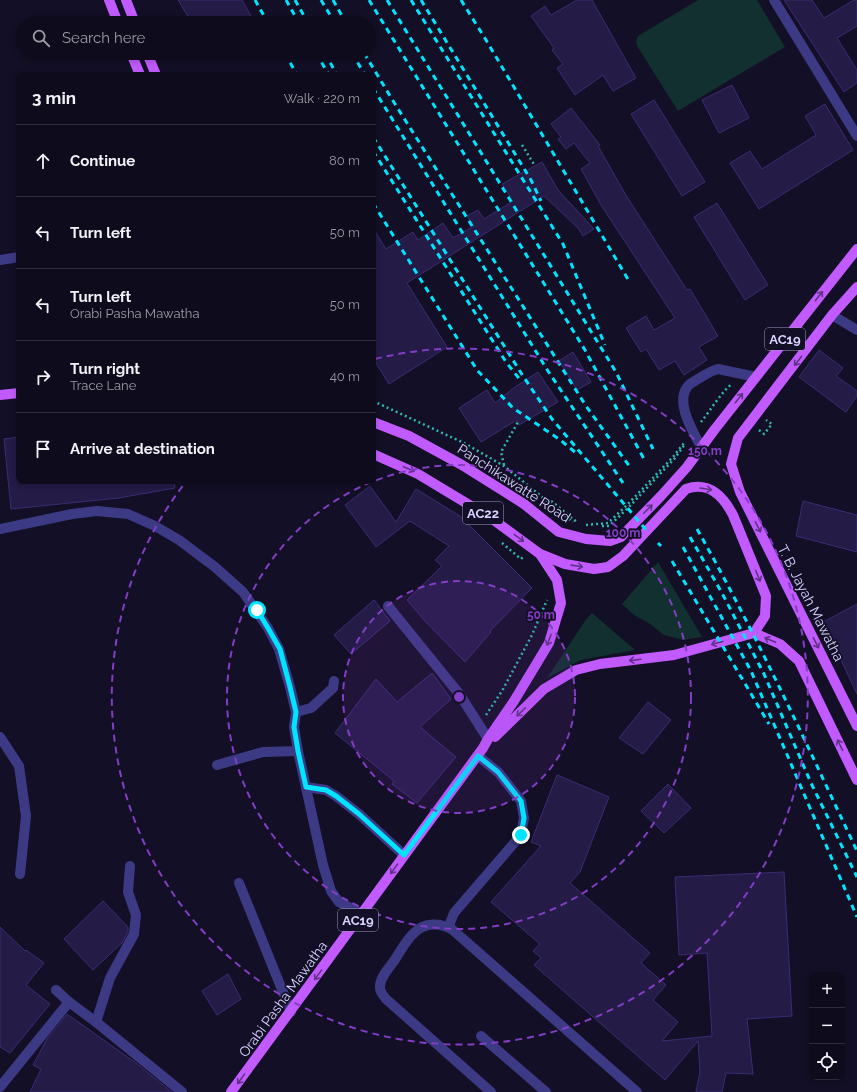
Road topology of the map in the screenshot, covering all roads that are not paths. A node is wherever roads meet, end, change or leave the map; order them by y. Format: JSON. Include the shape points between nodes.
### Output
{"nodes":[{"id":1,"x":109,"y":0,"type":"edge"},
{"id":2,"x":126,"y":0,"type":"edge"},
{"id":3,"x":774,"y":0,"type":"edge"},
{"id":4,"x":115,"y":16,"type":"edge"},
{"id":5,"x":132,"y":16,"type":"edge"},
{"id":6,"x":134,"y":60,"type":"edge"},
{"id":7,"x":150,"y":60,"type":"edge"},
{"id":8,"x":139,"y":72,"type":"edge"},
{"id":9,"x":155,"y":72,"type":"edge"},
{"id":10,"x":857,"y":136,"type":"edge"},
{"id":11,"x":857,"y":249,"type":"edge"},
{"id":12,"x":16,"y":258,"type":"edge"},
{"id":13,"x":0,"y":260,"type":"edge"},
{"id":14,"x":857,"y":286,"type":"edge"},
{"id":15,"x":832,"y":315,"type":"junction"},
{"id":16,"x":857,"y":330,"type":"edge"},
{"id":17,"x":756,"y":377,"type":"junction"},
{"id":18,"x":16,"y":393,"type":"edge"},
{"id":19,"x":0,"y":395,"type":"edge"},
{"id":20,"x":376,"y":423,"type":"edge"},
{"id":21,"x":701,"y":447,"type":"junction"},
{"id":22,"x":376,"y":455,"type":"edge"},
{"id":23,"x":740,"y":492,"type":"junction"},
{"id":24,"x":726,"y":502,"type":"junction"},
{"id":25,"x":0,"y":529,"type":"edge"},
{"id":26,"x":621,"y":536,"type":"joint"},
{"id":27,"x":540,"y":554,"type":"junction"},
{"id":28,"x":388,"y":606,"type":"dead end"},
{"id":29,"x":754,"y":633,"type":"junction"},
{"id":30,"x":334,"y":680,"type":"dead end"},
{"id":31,"x":296,"y":712,"type":"junction"},
{"id":32,"x":857,"y":726,"type":"edge"},
{"id":33,"x":0,"y":736,"type":"edge"},
{"id":34,"x":483,"y":748,"type":"junction"},
{"id":35,"x":298,"y":751,"type":"junction"},
{"id":36,"x":217,"y":765,"type":"dead end"},
{"id":37,"x":857,"y":780,"type":"edge"},
{"id":38,"x":306,"y":787,"type":"junction"},
{"id":39,"x":404,"y":855,"type":"junction"},
{"id":40,"x":130,"y":866,"type":"dead end"},
{"id":41,"x":20,"y":874,"type":"dead end"},
{"id":42,"x":239,"y":882,"type":"dead end"},
{"id":43,"x":362,"y":914,"type":"junction"},
{"id":44,"x":450,"y":928,"type":"junction"},
{"id":45,"x":56,"y":990,"type":"dead end"},
{"id":46,"x":69,"y":1002,"type":"junction"},
{"id":47,"x":290,"y":1012,"type":"junction"},
{"id":48,"x":96,"y":1022,"type":"junction"},
{"id":49,"x":481,"y":1036,"type":"dead end"},
{"id":50,"x":0,"y":1087,"type":"edge"},
{"id":51,"x":182,"y":1092,"type":"edge"},
{"id":52,"x":231,"y":1092,"type":"edge"},
{"id":53,"x":491,"y":1092,"type":"edge"},
{"id":54,"x":546,"y":1092,"type":"edge"},
{"id":55,"x":638,"y":1092,"type":"edge"}],
"edges":[{"from":1,"to":4,"type":"main road"},
{"from":2,"to":5,"type":"main road"},
{"from":3,"to":10,"type":"street"},
{"from":6,"to":8,"type":"main road"},
{"from":7,"to":9,"type":"main road"},
{"from":17,"to":11,"type":"main road","number":"AC19","one_way":true},
{"from":12,"to":13,"type":"street"},
{"from":14,"to":15,"type":"main road","number":"AC19"},
{"from":15,"to":16,"type":"street"},
{"from":15,"to":23,"type":"main road","name":"T. B. Jayah Mawatha","number":"AC19","one_way":true,"via":[[738,438],[731,464]]},
{"from":21,"to":17,"type":"main road","number":"AC19","one_way":true},
{"from":17,"to":21,"type":"street","via":[[718,369],[688,385],[684,393],[684,410],[692,433]]},
{"from":18,"to":19,"type":"main road"},
{"from":20,"to":26,"type":"main road","name":"Panchikawatte Road","number":"AC22","via":[[409,436],[462,464],[524,504],[560,532],[586,539],[610,541]]},
{"from":26,"to":21,"type":"main road","number":"AC19","one_way":true,"via":[[661,496]]},
{"from":22,"to":27,"type":"main road","number":"AC22","one_way":true,"via":[[425,478],[491,518]]},
{"from":23,"to":24,"type":"main road"},
{"from":23,"to":32,"type":"main road","name":"T. B. Jayah Mawatha","one_way":true},
{"from":27,"to":24,"type":"main road","number":"AC22","one_way":true,"via":[[565,564],[594,569],[608,568],[623,556],[686,489],[710,488]]},
{"from":24,"to":29,"type":"main road","one_way":true,"via":[[766,596],[765,616]]},
{"from":25,"to":31,"type":"street","via":[[43,519],[97,512],[128,514],[179,540],[221,572],[243,592],[257,610],[280,649]]},
{"from":27,"to":34,"type":"main road","number":"AC22","one_way":true,"via":[[557,580],[561,603],[549,642]]},
{"from":28,"to":34,"type":"street","via":[[460,695],[480,726]]},
{"from":29,"to":34,"type":"main road","one_way":true,"via":[[674,655],[600,664],[576,670],[544,689]]},
{"from":37,"to":29,"type":"main road","one_way":true,"via":[[799,661],[780,644]]},
{"from":30,"to":31,"type":"street","via":[[333,688],[311,708]]},
{"from":31,"to":35,"type":"street","via":[[294,727]]},
{"from":33,"to":41,"type":"street","via":[[19,766],[26,816]]},
{"from":34,"to":39,"type":"main road","name":"Orabi Pasha Mawatha","number":"AC19"},
{"from":34,"to":44,"type":"street","via":[[521,801],[524,818],[521,835],[454,913]]},
{"from":35,"to":36,"type":"street","via":[[263,752]]},
{"from":35,"to":38,"type":"street"},
{"from":38,"to":39,"type":"street","via":[[326,790],[336,796]]},
{"from":38,"to":43,"type":"street","via":[[331,891],[339,902]]},
{"from":39,"to":43,"type":"main road","name":"Orabi Pasha Mawatha","number":"AC19","one_way":true},
{"from":40,"to":48,"type":"street","via":[[128,892],[136,915],[134,934],[110,978]]},
{"from":42,"to":47,"type":"street"},
{"from":43,"to":47,"type":"main road","name":"Orabi Pasha Mawatha","number":"AC19","one_way":true},
{"from":44,"to":53,"type":"street","via":[[439,925],[423,926],[414,933],[383,977],[380,988],[386,999]]},
{"from":44,"to":55,"type":"street"},
{"from":45,"to":46,"type":"street"},
{"from":46,"to":48,"type":"street"},
{"from":46,"to":50,"type":"street"},
{"from":47,"to":52,"type":"main road","name":"Orabi Pasha Mawatha","number":"AC19","one_way":true},
{"from":48,"to":51,"type":"street"},
{"from":49,"to":54,"type":"street"}]}
